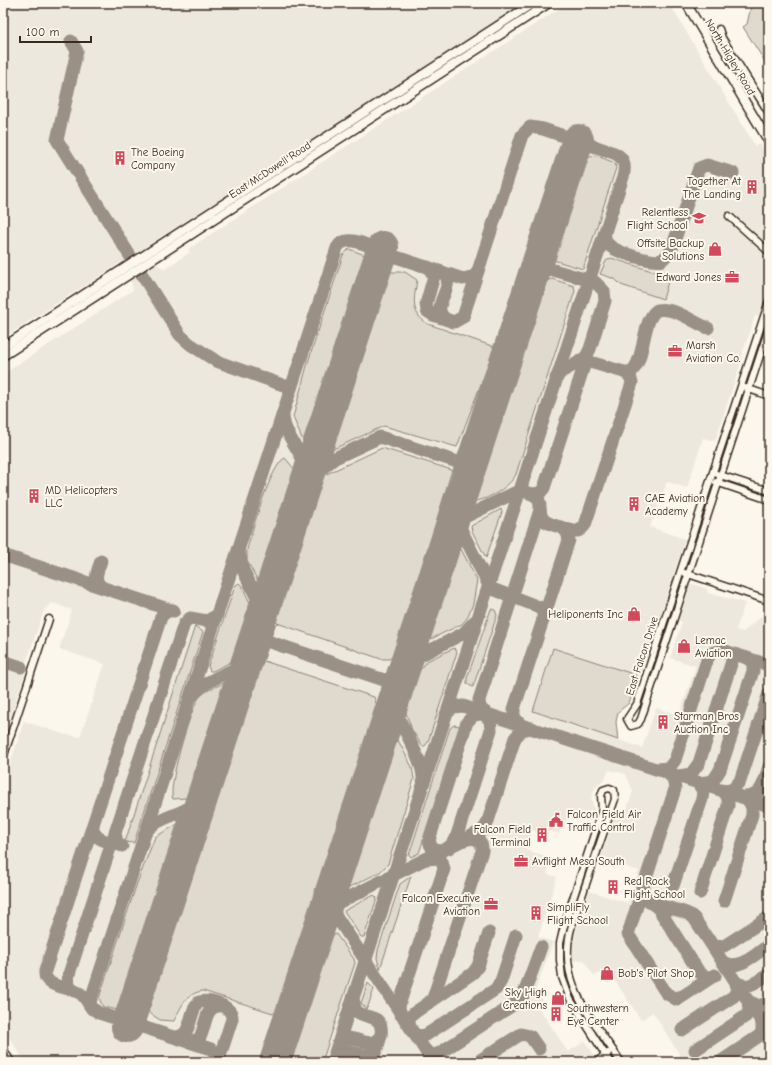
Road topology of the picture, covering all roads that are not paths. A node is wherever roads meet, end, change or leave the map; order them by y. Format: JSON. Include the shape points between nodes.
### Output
{"nodes":[{"id":1,"x":533,"y":3,"type":"edge"},
{"id":2,"x":549,"y":3,"type":"edge"},
{"id":3,"x":686,"y":3,"type":"edge"},
{"id":4,"x":719,"y":29,"type":"dead end"},
{"id":5,"x":769,"y":113,"type":"edge"},
{"id":6,"x":769,"y":142,"type":"edge"},
{"id":7,"x":728,"y":216,"type":"dead end"},
{"id":8,"x":769,"y":252,"type":"edge"},
{"id":9,"x":769,"y":301,"type":"edge"},
{"id":10,"x":769,"y":328,"type":"edge"},
{"id":11,"x":3,"y":347,"type":"edge"},
{"id":12,"x":3,"y":356,"type":"edge"},
{"id":13,"x":741,"y":385,"type":"junction"},
{"id":14,"x":748,"y":390,"type":"junction"},
{"id":15,"x":769,"y":396,"type":"edge"},
{"id":16,"x":713,"y":472,"type":"junction"},
{"id":17,"x":721,"y":475,"type":"junction"},
{"id":18,"x":710,"y":480,"type":"junction"},
{"id":19,"x":718,"y":483,"type":"junction"},
{"id":20,"x":769,"y":491,"type":"edge"},
{"id":21,"x":769,"y":500,"type":"edge"},
{"id":22,"x":680,"y":572,"type":"junction"},
{"id":23,"x":688,"y":574,"type":"junction"},
{"id":24,"x":769,"y":601,"type":"edge"},
{"id":25,"x":49,"y":619,"type":"dead end"},
{"id":26,"x":3,"y":758,"type":"edge"},
{"id":27,"x":613,"y":1050,"type":"junction"},
{"id":28,"x":3,"y":1051,"type":"edge"},
{"id":29,"x":605,"y":1055,"type":"junction"},
{"id":30,"x":10,"y":1062,"type":"edge"},
{"id":31,"x":596,"y":1062,"type":"edge"},
{"id":32,"x":610,"y":1062,"type":"edge"},
{"id":33,"x":621,"y":1062,"type":"edge"}],
"edges":[{"from":1,"to":11,"type":"main road","name":"East McDowell Road"},
{"from":2,"to":12,"type":"main road","name":"East McDowell Road"},
{"from":3,"to":6,"type":"main road","name":"North Higley Road"},
{"from":4,"to":5,"type":"street","name":"North Higley Road","via":[[722,38]]},
{"from":7,"to":8,"type":"street"},
{"from":9,"to":13,"type":"street","name":"East Falcon Drive"},
{"from":10,"to":14,"type":"street","name":"East Falcon Drive"},
{"from":13,"to":14,"type":"street"},
{"from":13,"to":16,"type":"street","name":"East Falcon Drive"},
{"from":14,"to":15,"type":"street"},
{"from":14,"to":17,"type":"street","name":"East Falcon Drive"},
{"from":16,"to":17,"type":"street"},
{"from":16,"to":18,"type":"street","name":"East Falcon Drive"},
{"from":17,"to":19,"type":"street","name":"East Falcon Drive"},
{"from":17,"to":20,"type":"street"},
{"from":18,"to":19,"type":"street"},
{"from":18,"to":22,"type":"street","name":"East Falcon Drive"},
{"from":19,"to":21,"type":"street"},
{"from":19,"to":23,"type":"street","name":"East Falcon Drive"},
{"from":22,"to":23,"type":"street"},
{"from":22,"to":23,"type":"street","name":"East Falcon Drive","via":[[637,704],[627,719],[631,726],[638,724],[641,719]]},
{"from":23,"to":24,"type":"street"},
{"from":25,"to":26,"type":"street"},
{"from":27,"to":29,"type":"street"},
{"from":27,"to":29,"type":"street","via":[[576,994],[567,957],[572,925],[614,799],[614,790],[609,788],[602,793],[602,810],[564,926],[560,950],[561,972],[567,993]]},
{"from":27,"to":33,"type":"street"},
{"from":28,"to":30,"type":"main road"},
{"from":29,"to":31,"type":"street"},
{"from":29,"to":32,"type":"street"}]}
